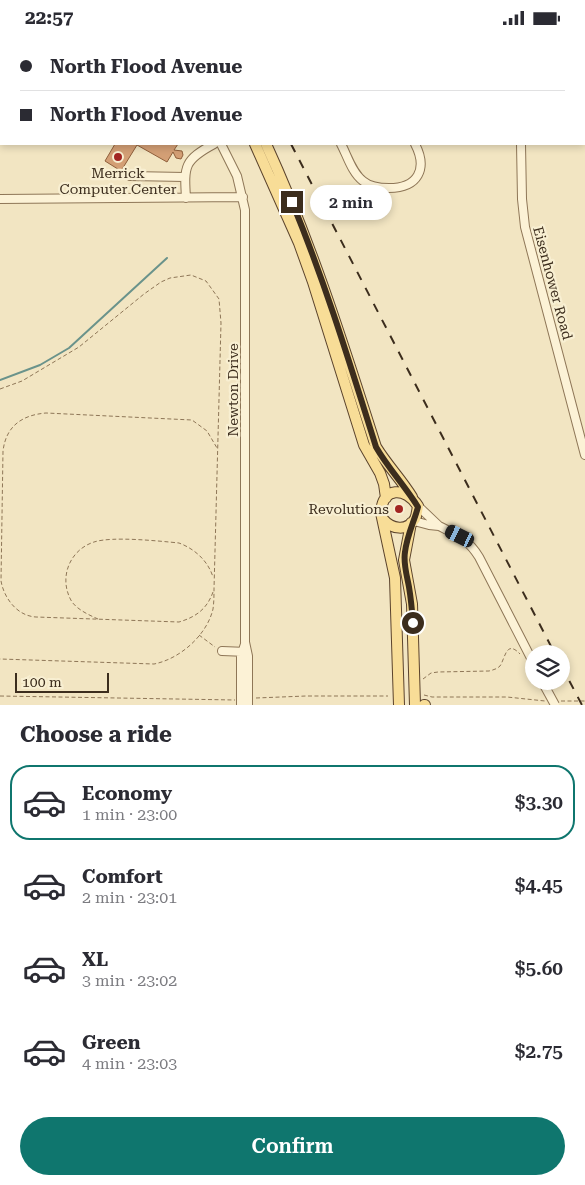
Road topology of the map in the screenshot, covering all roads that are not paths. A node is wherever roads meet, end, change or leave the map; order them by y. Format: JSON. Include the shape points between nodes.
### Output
{"nodes":[{"id":1,"x":222,"y":145,"type":"edge"},
{"id":2,"x":255,"y":145,"type":"edge"},
{"id":3,"x":266,"y":145,"type":"edge"},
{"id":4,"x":342,"y":145,"type":"edge"},
{"id":5,"x":415,"y":145,"type":"edge"},
{"id":6,"x":521,"y":145,"type":"edge"},
{"id":7,"x":200,"y":147,"type":"edge"},
{"id":8,"x":130,"y":176,"type":"dead end"},
{"id":9,"x":185,"y":177,"type":"junction"},
{"id":10,"x":243,"y":197,"type":"junction"},
{"id":11,"x":186,"y":198,"type":"junction"},
{"id":12,"x":0,"y":199,"type":"edge"},
{"id":13,"x":585,"y":416,"type":"edge"},
{"id":14,"x":576,"y":418,"type":"junction"},
{"id":15,"x":585,"y":455,"type":"edge"},
{"id":16,"x":412,"y":497,"type":"junction"},
{"id":17,"x":386,"y":498,"type":"junction"},
{"id":18,"x":418,"y":507,"type":"junction"},
{"id":19,"x":383,"y":519,"type":"junction"},
{"id":20,"x":412,"y":522,"type":"junction"},
{"id":21,"x":439,"y":526,"type":"junction"},
{"id":22,"x":222,"y":651,"type":"road end"},
{"id":23,"x":245,"y":652,"type":"junction"},
{"id":24,"x":525,"y":653,"type":"edge"},
{"id":25,"x":548,"y":690,"type":"edge"},
{"id":26,"x":245,"y":702,"type":"edge"},
{"id":27,"x":555,"y":703,"type":"edge"},
{"id":28,"x":399,"y":705,"type":"edge"},
{"id":29,"x":415,"y":705,"type":"edge"}],
"edges":[{"from":1,"to":10,"type":"street","name":"Newton Drive"},
{"from":2,"to":17,"type":"main road","via":[[313,282],[364,445],[380,473]]},
{"from":3,"to":16,"type":"main road","via":[[308,240],[376,447]]},
{"from":4,"to":5,"type":"street","via":[[363,181],[372,186],[393,188],[416,179],[421,157]]},
{"from":6,"to":14,"type":"street","name":"Eisenhower Road","via":[[525,227]]},
{"from":7,"to":9,"type":"street"},
{"from":8,"to":9,"type":"street"},
{"from":9,"to":11,"type":"street"},
{"from":10,"to":11,"type":"street"},
{"from":10,"to":23,"type":"street","name":"Newton Drive","via":[[246,245]]},
{"from":11,"to":12,"type":"street"},
{"from":13,"to":14,"type":"street"},
{"from":14,"to":15,"type":"street","name":"Eisenhower Road"},
{"from":16,"to":17,"type":"main road","via":[[399,492]]},
{"from":16,"to":18,"type":"main road"},
{"from":17,"to":19,"type":"main road","via":[[381,506]]},
{"from":18,"to":20,"type":"main road"},
{"from":18,"to":21,"type":"street"},
{"from":19,"to":20,"type":"main road","via":[[398,528]]},
{"from":19,"to":28,"type":"main road","via":[[395,578]]},
{"from":20,"to":21,"type":"street"},
{"from":20,"to":29,"type":"main road","via":[[404,560],[412,604]]},
{"from":21,"to":24,"type":"street","via":[[460,536],[480,557]]},
{"from":22,"to":23,"type":"street"},
{"from":23,"to":26,"type":"street","name":"Newton Drive"},
{"from":25,"to":27,"type":"street","bridge":true}]}
